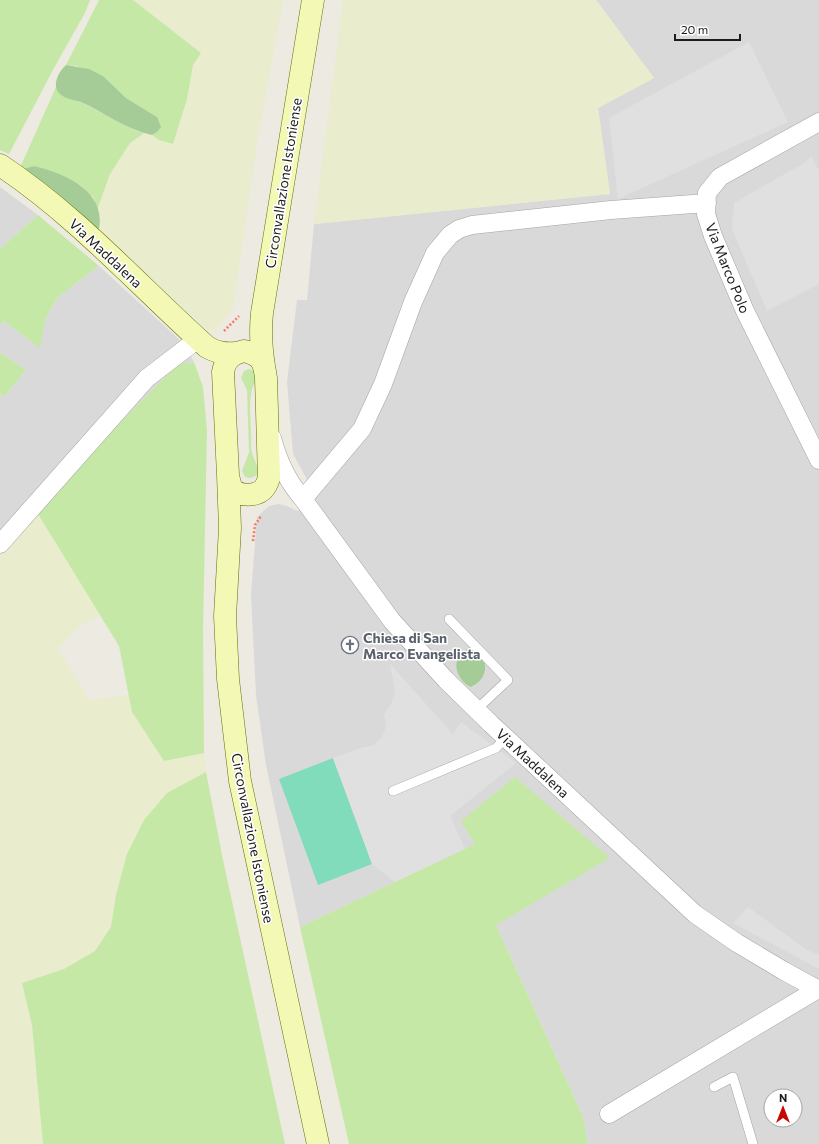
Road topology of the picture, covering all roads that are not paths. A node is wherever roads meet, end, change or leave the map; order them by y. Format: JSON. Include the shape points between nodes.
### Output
{"nodes":[{"id":1,"x":313,"y":0,"type":"edge"},
{"id":2,"x":819,"y":122,"type":"edge"},
{"id":3,"x":0,"y":165,"type":"edge"},
{"id":4,"x":707,"y":203,"type":"junction"},
{"id":5,"x":262,"y":313,"type":"junction"},
{"id":6,"x":202,"y":343,"type":"junction"},
{"id":7,"x":238,"y":352,"type":"junction"},
{"id":8,"x":264,"y":366,"type":"junction"},
{"id":9,"x":223,"y":383,"type":"junction"},
{"id":10,"x":268,"y":420,"type":"junction"},
{"id":11,"x":819,"y":460,"type":"edge"},
{"id":12,"x":228,"y":475,"type":"junction"},
{"id":13,"x":258,"y":491,"type":"junction"},
{"id":14,"x":298,"y":493,"type":"junction"},
{"id":15,"x":230,"y":528,"type":"junction"},
{"id":16,"x":0,"y":544,"type":"edge"},
{"id":17,"x":449,"y":619,"type":"dead end"},
{"id":18,"x":476,"y":710,"type":"junction"},
{"id":19,"x":505,"y":738,"type":"junction"},
{"id":20,"x":392,"y":791,"type":"dead end"},
{"id":21,"x":819,"y":989,"type":"edge"},
{"id":22,"x":714,"y":1087,"type":"dead end"},
{"id":23,"x":609,"y":1114,"type":"dead end"},
{"id":24,"x":318,"y":1144,"type":"edge"},
{"id":25,"x":753,"y":1144,"type":"edge"}],
"edges":[{"from":1,"to":5,"type":"main road","name":"Circonvallazione Istoniense"},
{"from":2,"to":4,"type":"street","name":"Via Marco Polo","via":[[720,177],[707,193]]},
{"from":3,"to":6,"type":"main road","name":"Via Maddalena","via":[[77,225]]},
{"from":4,"to":11,"type":"street","name":"Via Marco Polo","via":[[706,214],[713,236],[745,311]]},
{"from":4,"to":14,"type":"street","via":[[472,225],[450,235],[429,265],[383,384],[362,429]]},
{"from":5,"to":7,"type":"main road","via":[[252,334]]},
{"from":5,"to":8,"type":"main road","name":"Circonvallazione Istoniense","via":[[260,334]]},
{"from":6,"to":7,"type":"main road","name":"Via Maddalena","via":[[216,352]]},
{"from":6,"to":9,"type":"main road","name":"Via Maddalena","via":[[215,359]]},
{"from":6,"to":16,"type":"street","via":[[147,378]]},
{"from":7,"to":8,"type":"main road","name":"Via Maddalena","via":[[252,353],[260,358]]},
{"from":7,"to":9,"type":"main road","via":[[224,364]]},
{"from":8,"to":10,"type":"main road","name":"Circonvallazione Istoniense"},
{"from":9,"to":12,"type":"main road"},
{"from":10,"to":13,"type":"main road","name":"Circonvallazione Istoniense","via":[[269,478],[266,486]]},
{"from":10,"to":14,"type":"street","name":"Via Maddalena","via":[[280,463]]},
{"from":12,"to":13,"type":"main road","via":[[234,491],[242,494]]},
{"from":12,"to":15,"type":"main road"},
{"from":13,"to":14,"type":"street","via":[[279,486]]},
{"from":13,"to":15,"type":"main road","via":[[241,503]]},
{"from":14,"to":18,"type":"street","name":"Via Maddalena","via":[[392,621]]},
{"from":15,"to":24,"type":"main road","name":"Circonvallazione Istoniense","via":[[225,616],[228,679],[240,781]]},
{"from":17,"to":18,"type":"lane","via":[[508,680]]},
{"from":18,"to":19,"type":"street","name":"Via Maddalena"},
{"from":19,"to":20,"type":"lane","via":[[496,748]]},
{"from":19,"to":21,"type":"street","name":"Via Maddalena","via":[[695,914],[737,943]]},
{"from":21,"to":23,"type":"street"},
{"from":22,"to":25,"type":"lane","via":[[733,1077]]}]}
